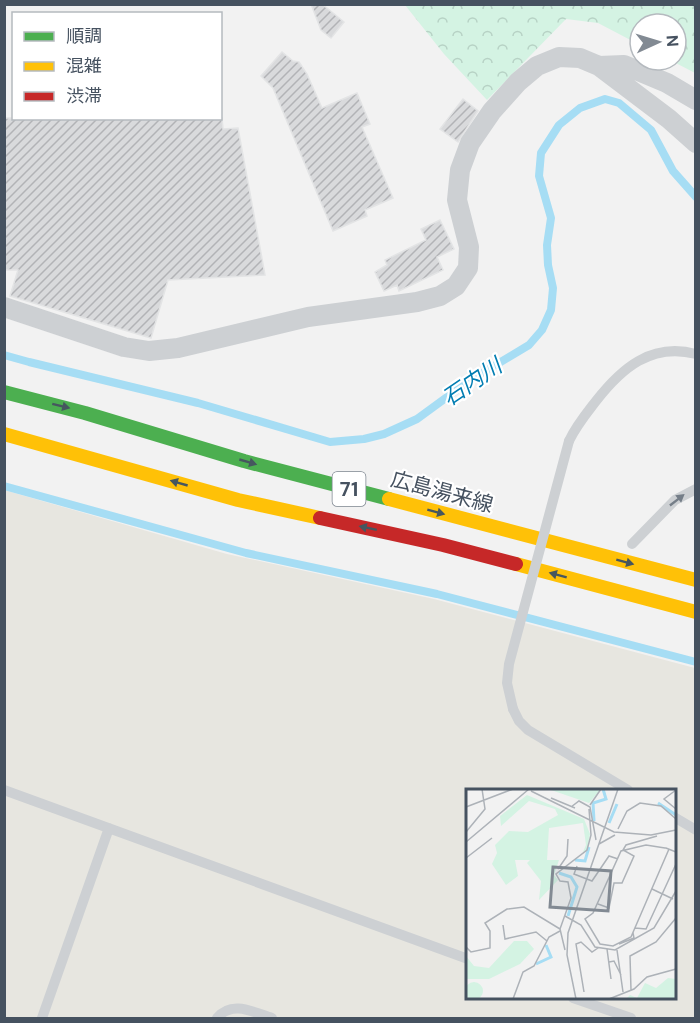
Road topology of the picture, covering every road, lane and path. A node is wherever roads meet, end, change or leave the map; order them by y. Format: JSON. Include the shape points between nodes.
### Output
{"nodes":[{"id":1,"x":598,"y":66,"type":"junction"},
{"id":2,"x":696,"y":100,"type":"edge"},
{"id":3,"x":696,"y":143,"type":"edge"},
{"id":4,"x":4,"y":308,"type":"edge"},
{"id":5,"x":696,"y":354,"type":"edge"},
{"id":6,"x":4,"y":392,"type":"edge"},
{"id":7,"x":4,"y":434,"type":"edge"},
{"id":8,"x":337,"y":486,"type":"junction"},
{"id":9,"x":696,"y":489,"type":"edge"},
{"id":10,"x":430,"y":495,"type":"dead end"},
{"id":11,"x":532,"y":518,"type":"dead end"},
{"id":12,"x":565,"y":526,"type":"dead end"},
{"id":13,"x":631,"y":544,"type":"dead end"},
{"id":14,"x":696,"y":580,"type":"edge"},
{"id":15,"x":696,"y":612,"type":"edge"},
{"id":16,"x":626,"y":789,"type":"edge"},
{"id":17,"x":4,"y":790,"type":"edge"},
{"id":18,"x":676,"y":818,"type":"edge"},
{"id":19,"x":110,"y":828,"type":"junction"},
{"id":20,"x":696,"y":830,"type":"edge"},
{"id":21,"x":466,"y":958,"type":"edge"},
{"id":22,"x":576,"y":999,"type":"edge"},
{"id":23,"x":42,"y":1018,"type":"edge"},
{"id":24,"x":217,"y":1018,"type":"edge"},
{"id":25,"x":272,"y":1018,"type":"edge"},
{"id":26,"x":631,"y":1018,"type":"edge"}],
"edges":[{"from":1,"to":2,"type":"street","via":[[624,65]]},
{"from":1,"to":3,"type":"street"},
{"from":1,"to":4,"type":"street","via":[[580,58],[559,57],[537,66],[492,111],[470,143],[460,170],[457,200],[469,247],[468,268],[456,286],[440,296],[417,303],[308,317],[178,348],[149,351],[124,347]]},
{"from":5,"to":16,"type":"lane","bridge":true,"via":[[666,352],[632,364],[611,381],[581,420],[569,441],[509,664],[507,683],[519,721]]},
{"from":6,"to":8,"type":"main road","name":"広島湯来線","number":"71","one_way":true},
{"from":15,"to":7,"type":"main road","number":"71","one_way":true,"via":[[443,545],[238,500]]},
{"from":8,"to":10,"type":"main road"},
{"from":8,"to":14,"type":"main road","name":"広島湯来線","number":"71","one_way":true},
{"from":13,"to":9,"type":"lane","one_way":true,"via":[[675,500]]},
{"from":11,"to":12,"type":"main road"},
{"from":17,"to":19,"type":"lane"},
{"from":18,"to":20,"type":"lane"},
{"from":19,"to":21,"type":"lane"},
{"from":19,"to":23,"type":"lane"},
{"from":22,"to":26,"type":"lane"},
{"from":24,"to":25,"type":"lane","via":[[227,1009],[236,1008]]}]}
